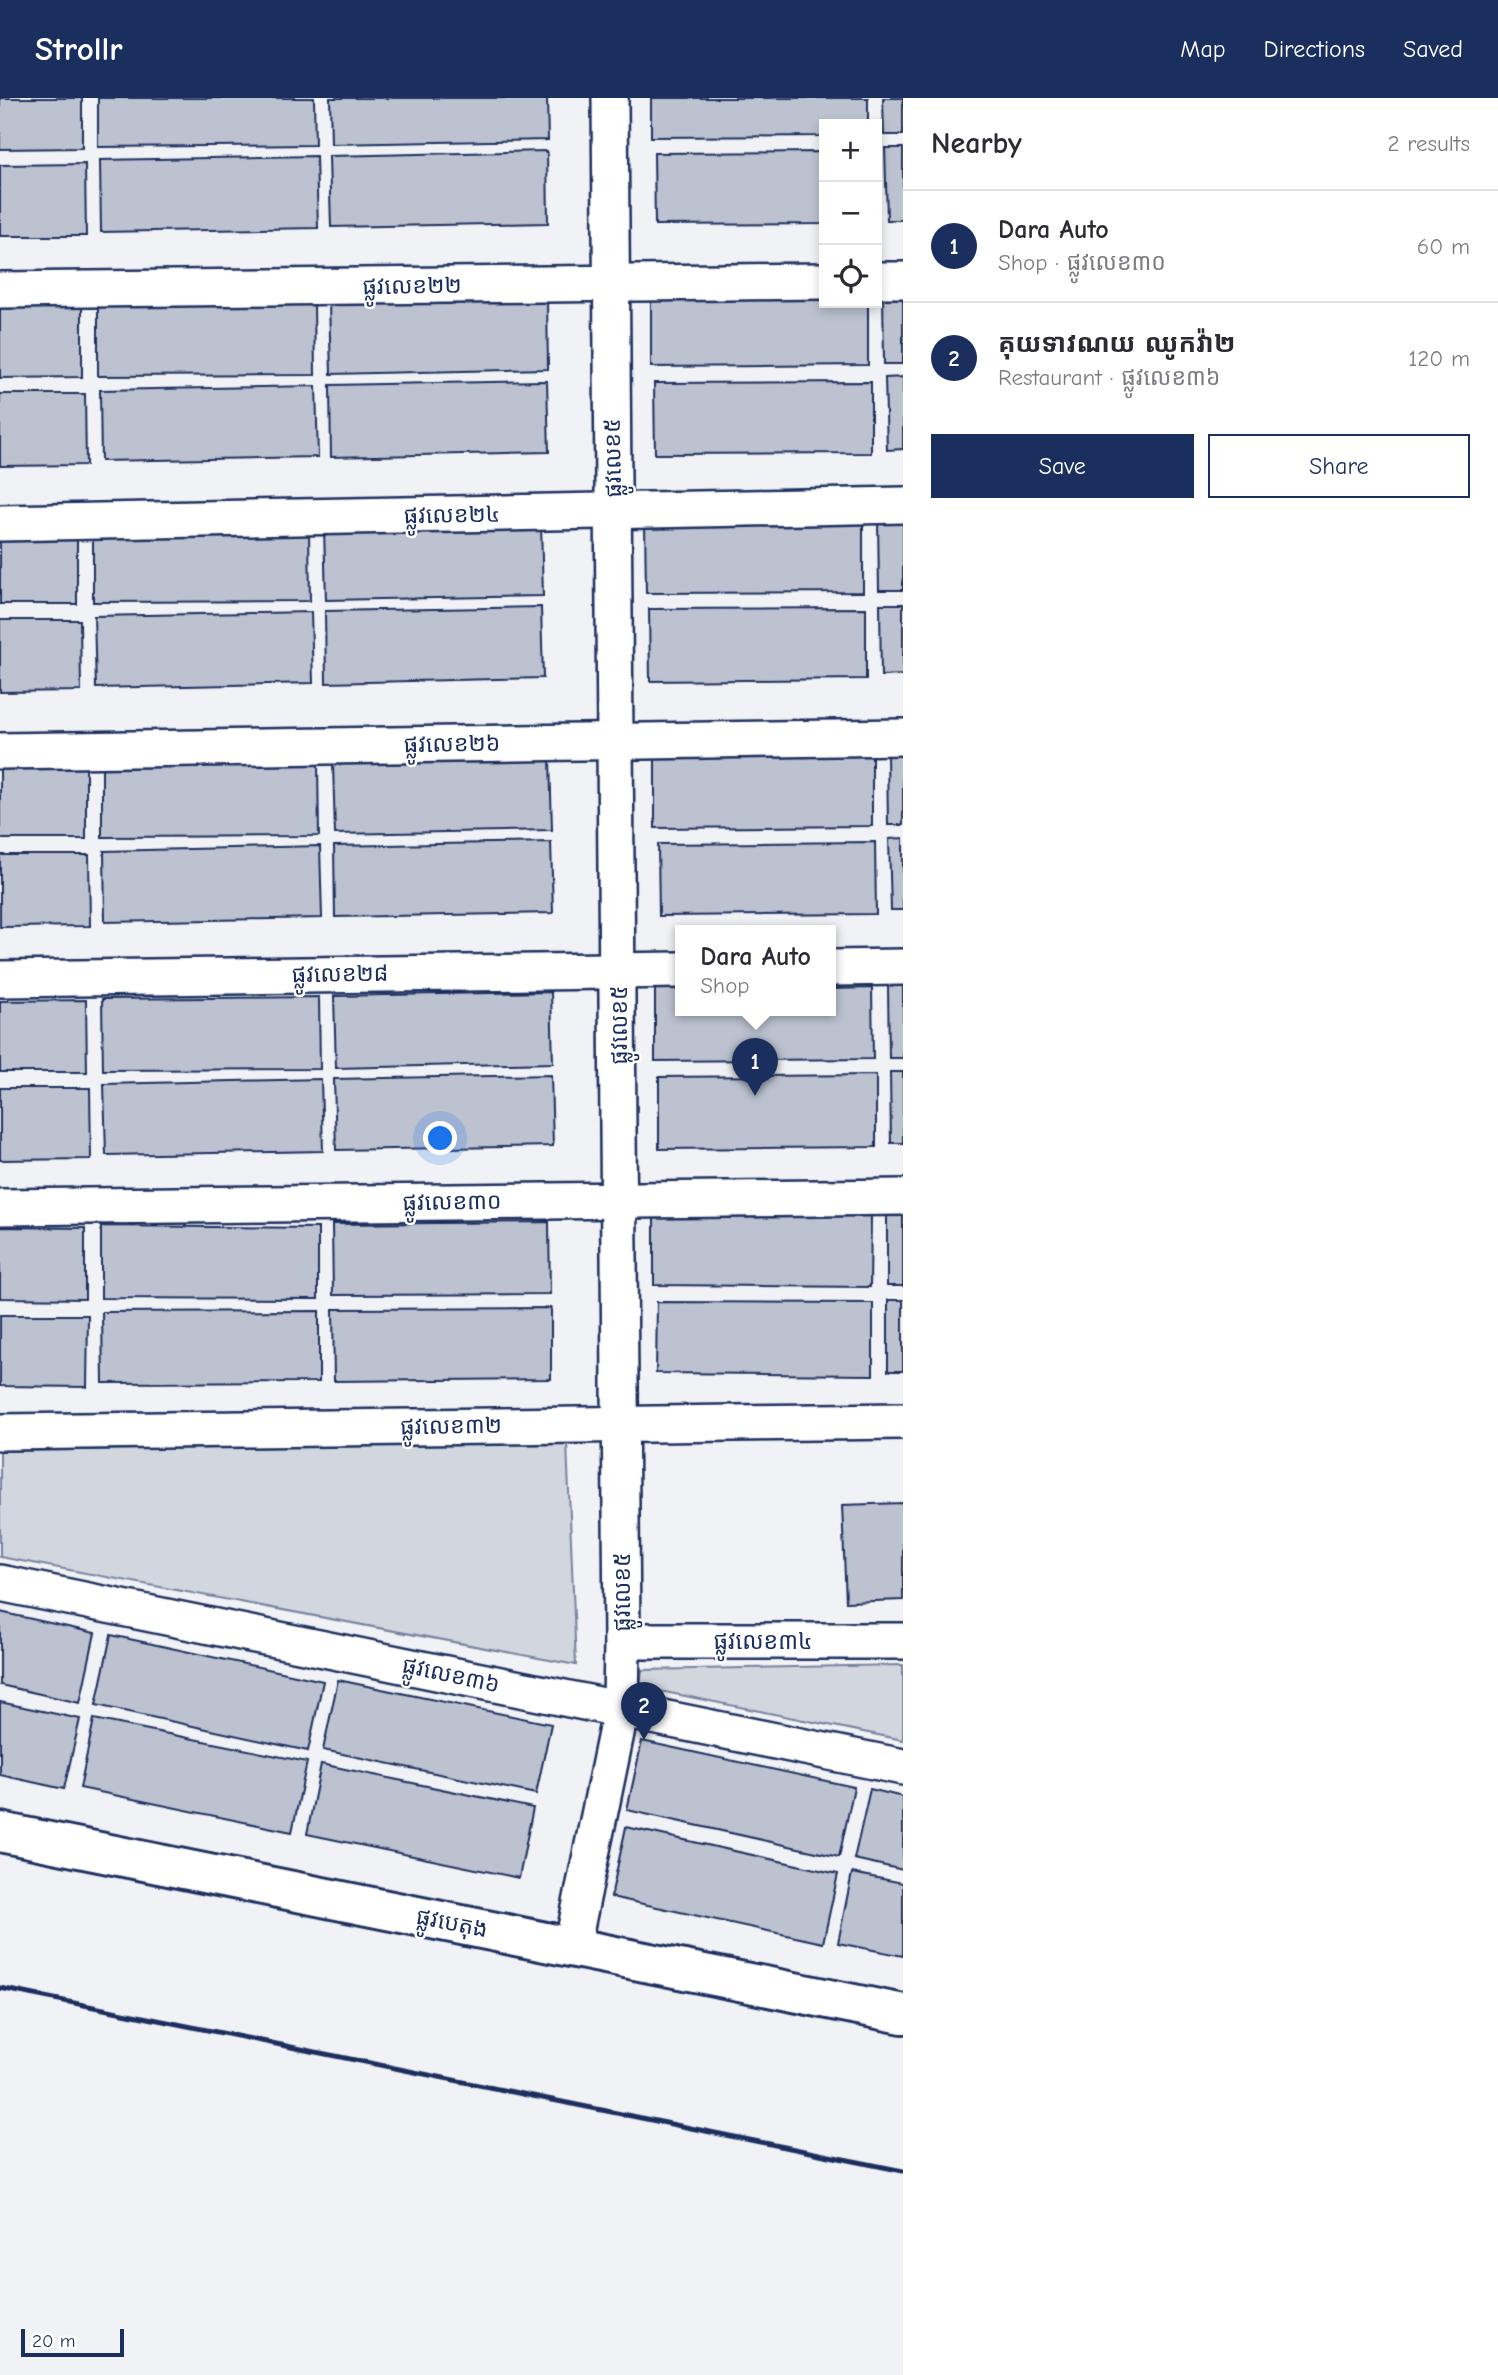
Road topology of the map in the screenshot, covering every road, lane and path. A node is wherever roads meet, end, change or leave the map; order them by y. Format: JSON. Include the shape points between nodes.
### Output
{"nodes":[{"id":1,"x":610,"y":98,"type":"edge"},
{"id":2,"x":882,"y":280,"type":"edge"},
{"id":3,"x":903,"y":280,"type":"edge"},
{"id":4,"x":819,"y":281,"type":"edge"},
{"id":5,"x":612,"y":284,"type":"junction"},
{"id":6,"x":0,"y":290,"type":"edge"},
{"id":7,"x":903,"y":505,"type":"edge"},
{"id":8,"x":614,"y":512,"type":"junction"},
{"id":9,"x":0,"y":523,"type":"edge"},
{"id":10,"x":903,"y":737,"type":"edge"},
{"id":11,"x":616,"y":741,"type":"junction"},
{"id":12,"x":0,"y":751,"type":"edge"},
{"id":13,"x":903,"y":967,"type":"edge"},
{"id":14,"x":836,"y":968,"type":"edge"},
{"id":15,"x":675,"y":970,"type":"edge"},
{"id":16,"x":618,"y":971,"type":"junction"},
{"id":17,"x":0,"y":979,"type":"edge"},
{"id":18,"x":903,"y":1197,"type":"edge"},
{"id":19,"x":620,"y":1200,"type":"junction"},
{"id":20,"x":0,"y":1207,"type":"edge"},
{"id":21,"x":903,"y":1421,"type":"edge"},
{"id":22,"x":622,"y":1424,"type":"junction"},
{"id":23,"x":0,"y":1432,"type":"edge"},
{"id":24,"x":0,"y":1583,"type":"edge"},
{"id":25,"x":622,"y":1641,"type":"junction"},
{"id":26,"x":903,"y":1641,"type":"edge"},
{"id":27,"x":621,"y":1709,"type":"junction"},
{"id":28,"x":903,"y":1767,"type":"edge"},
{"id":29,"x":0,"y":1832,"type":"edge"},
{"id":30,"x":572,"y":1947,"type":"junction"},
{"id":31,"x":903,"y":2014,"type":"edge"}],
"edges":[{"from":1,"to":5,"type":"street","name":"ផ្លូវលេខ៥"},
{"from":2,"to":3,"type":"street"},
{"from":4,"to":5,"type":"street","name":"ផ្លូវលេខ២២"},
{"from":5,"to":6,"type":"street","name":"ផ្លូវលេខ២២"},
{"from":5,"to":8,"type":"street","name":"ផ្លូវលេខ៥"},
{"from":7,"to":8,"type":"street","name":"ផ្លូវលេខ២៤"},
{"from":8,"to":9,"type":"street","name":"ផ្លូវលេខ២៤"},
{"from":8,"to":11,"type":"street","name":"ផ្លូវលេខ៥"},
{"from":10,"to":11,"type":"street","name":"ផ្លូវលេខ២៦"},
{"from":11,"to":12,"type":"street","name":"ផ្លូវលេខ២៦"},
{"from":11,"to":16,"type":"street","name":"ផ្លូវលេខ៥"},
{"from":13,"to":14,"type":"street"},
{"from":15,"to":16,"type":"street","name":"ផ្លូវលេខ២៨"},
{"from":16,"to":17,"type":"street","name":"ផ្លូវលេខ២៨"},
{"from":16,"to":19,"type":"street","name":"ផ្លូវលេខ៥"},
{"from":18,"to":19,"type":"street","name":"ផ្លូវលេខ៣០"},
{"from":19,"to":20,"type":"street","name":"ផ្លូវលេខ៣០"},
{"from":19,"to":22,"type":"street","name":"ផ្លូវលេខ៥"},
{"from":21,"to":22,"type":"street","name":"ផ្លូវលេខ៣២"},
{"from":22,"to":23,"type":"street","name":"ផ្លូវលេខ៣២"},
{"from":22,"to":25,"type":"street","name":"ផ្លូវលេខ៥"},
{"from":24,"to":27,"type":"street","name":"ផ្លូវលេខ៣៦"},
{"from":25,"to":26,"type":"street","name":"ផ្លូវលេខ៣៤"},
{"from":25,"to":27,"type":"street","name":"ផ្លូវលេខ៥"},
{"from":27,"to":28,"type":"street","name":"ផ្លូវលេខ៣៦"},
{"from":27,"to":30,"type":"street","name":"ផ្លូវលេខ៥"},
{"from":29,"to":30,"type":"main road","name":"ផ្លូវបេតុង"},
{"from":30,"to":31,"type":"main road","name":"ផ្លូវបេតុង"}]}
